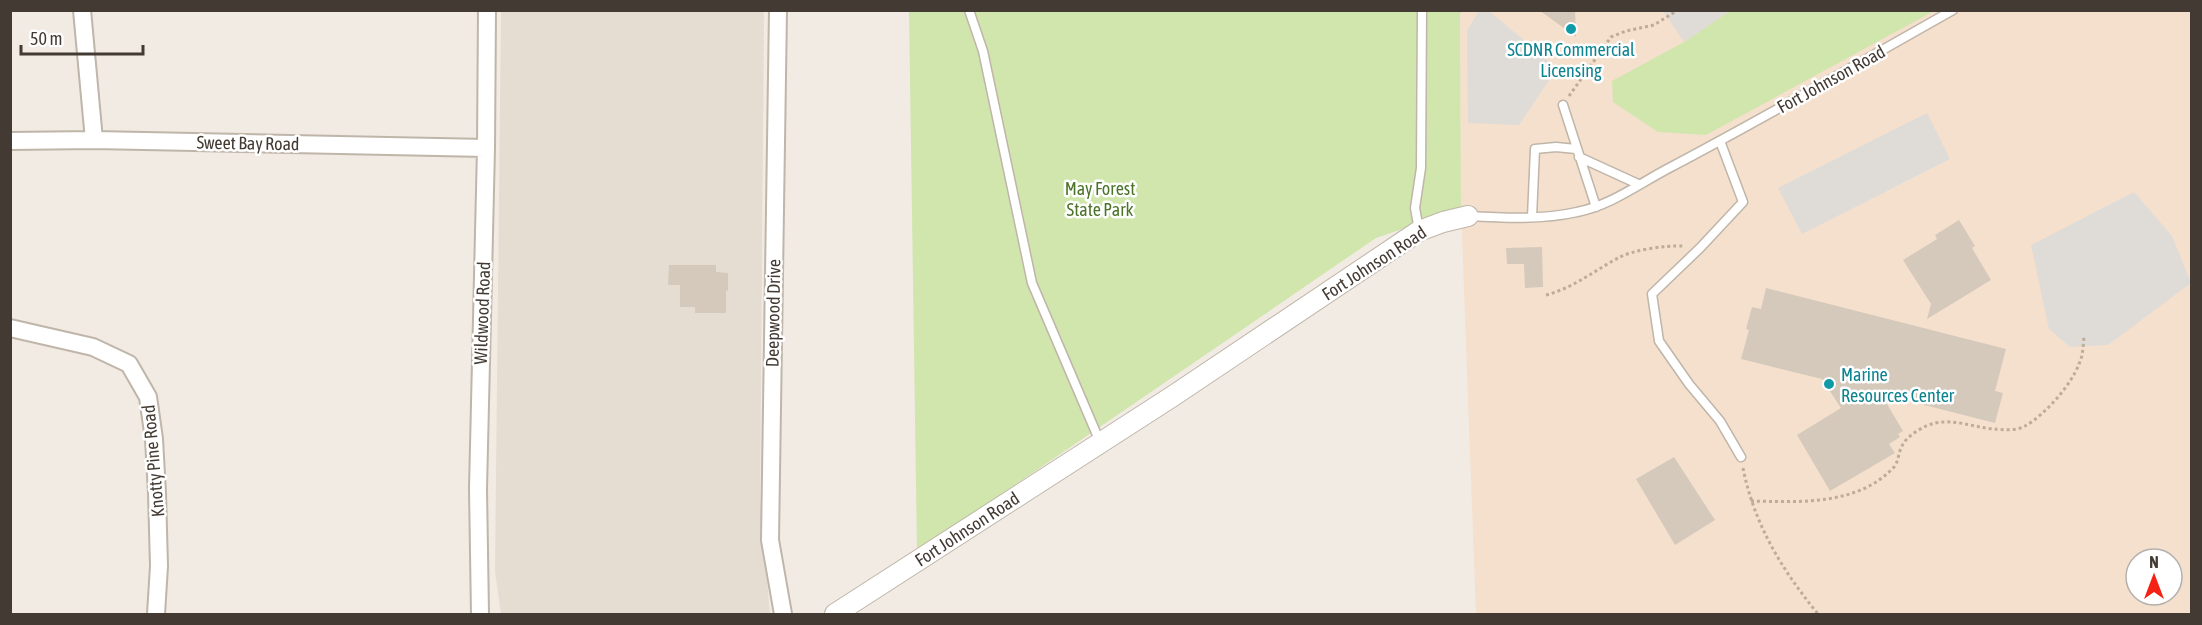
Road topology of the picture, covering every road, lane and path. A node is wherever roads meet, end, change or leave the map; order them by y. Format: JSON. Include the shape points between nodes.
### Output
{"nodes":[{"id":1,"x":82,"y":10,"type":"edge"},
{"id":2,"x":487,"y":10,"type":"edge"},
{"id":3,"x":778,"y":10,"type":"edge"},
{"id":4,"x":969,"y":10,"type":"edge"},
{"id":5,"x":1422,"y":10,"type":"edge"},
{"id":6,"x":1678,"y":10,"type":"edge"},
{"id":7,"x":1953,"y":10,"type":"edge"},
{"id":8,"x":1563,"y":105,"type":"joint"},
{"id":9,"x":94,"y":140,"type":"junction"},
{"id":10,"x":10,"y":141,"type":"edge"},
{"id":11,"x":1720,"y":141,"type":"junction"},
{"id":12,"x":486,"y":148,"type":"junction"},
{"id":13,"x":1577,"y":153,"type":"junction"},
{"id":14,"x":1638,"y":184,"type":"junction"},
{"id":15,"x":1596,"y":207,"type":"junction"},
{"id":16,"x":1468,"y":216,"type":"joint"},
{"id":17,"x":1532,"y":217,"type":"junction"},
{"id":18,"x":1419,"y":231,"type":"junction"},
{"id":19,"x":1700,"y":248,"type":"junction"},
{"id":20,"x":1546,"y":295,"type":"dead end"},
{"id":21,"x":10,"y":328,"type":"edge"},
{"id":22,"x":2084,"y":337,"type":"dead end"},
{"id":23,"x":1100,"y":443,"type":"junction"},
{"id":24,"x":1741,"y":457,"type":"joint"},
{"id":25,"x":1751,"y":501,"type":"junction"},
{"id":26,"x":156,"y":615,"type":"edge"},
{"id":27,"x":480,"y":615,"type":"edge"},
{"id":28,"x":783,"y":615,"type":"edge"},
{"id":29,"x":835,"y":615,"type":"edge"},
{"id":30,"x":1818,"y":615,"type":"edge"}],
"edges":[{"from":1,"to":9,"type":"street"},
{"from":2,"to":12,"type":"street","name":"Wildwood Road"},
{"from":3,"to":28,"type":"street","name":"Deepwood Drive","via":[[770,540]]},
{"from":4,"to":23,"type":"lane","via":[[983,51],[1032,283]]},
{"from":5,"to":18,"type":"lane","via":[[1421,168],[1415,208]]},
{"from":6,"to":8,"type":"path","via":[[1654,26],[1611,37]]},
{"from":7,"to":11,"type":"lane","name":"Fort Johnson Road"},
{"from":8,"to":13,"type":"lane"},
{"from":9,"to":10,"type":"street","name":"Sweet Bay Road"},
{"from":9,"to":12,"type":"street","name":"Sweet Bay Road"},
{"from":11,"to":14,"type":"lane","name":"Fort Johnson Road"},
{"from":11,"to":19,"type":"lane","via":[[1743,202]]},
{"from":12,"to":27,"type":"street","name":"Wildwood Road","via":[[478,489]]},
{"from":13,"to":14,"type":"lane"},
{"from":13,"to":15,"type":"lane"},
{"from":13,"to":17,"type":"lane","via":[[1556,147],[1535,149]]},
{"from":14,"to":15,"type":"lane","name":"Fort Johnson Road"},
{"from":15,"to":17,"type":"lane","name":"Fort Johnson Road"},
{"from":16,"to":17,"type":"lane","name":"Fort Johnson Road"},
{"from":16,"to":18,"type":"street","name":"Fort Johnson Road"},
{"from":18,"to":23,"type":"street","name":"Fort Johnson Road"},
{"from":19,"to":20,"type":"path","via":[[1676,246],[1621,256],[1577,283]]},
{"from":19,"to":24,"type":"lane","via":[[1652,294],[1659,340],[1720,421]]},
{"from":21,"to":26,"type":"street","name":"Knotty Pine Road","via":[[93,347],[129,364],[148,397],[157,493]]},
{"from":22,"to":25,"type":"path","via":[[2074,376],[2049,407],[2024,427],[1994,429],[1947,420],[1926,426],[1908,438],[1896,465],[1865,489],[1821,500]]},
{"from":23,"to":29,"type":"street","name":"Fort Johnson Road"},
{"from":24,"to":25,"type":"path"},
{"from":25,"to":30,"type":"path","via":[[1767,541]]}]}
